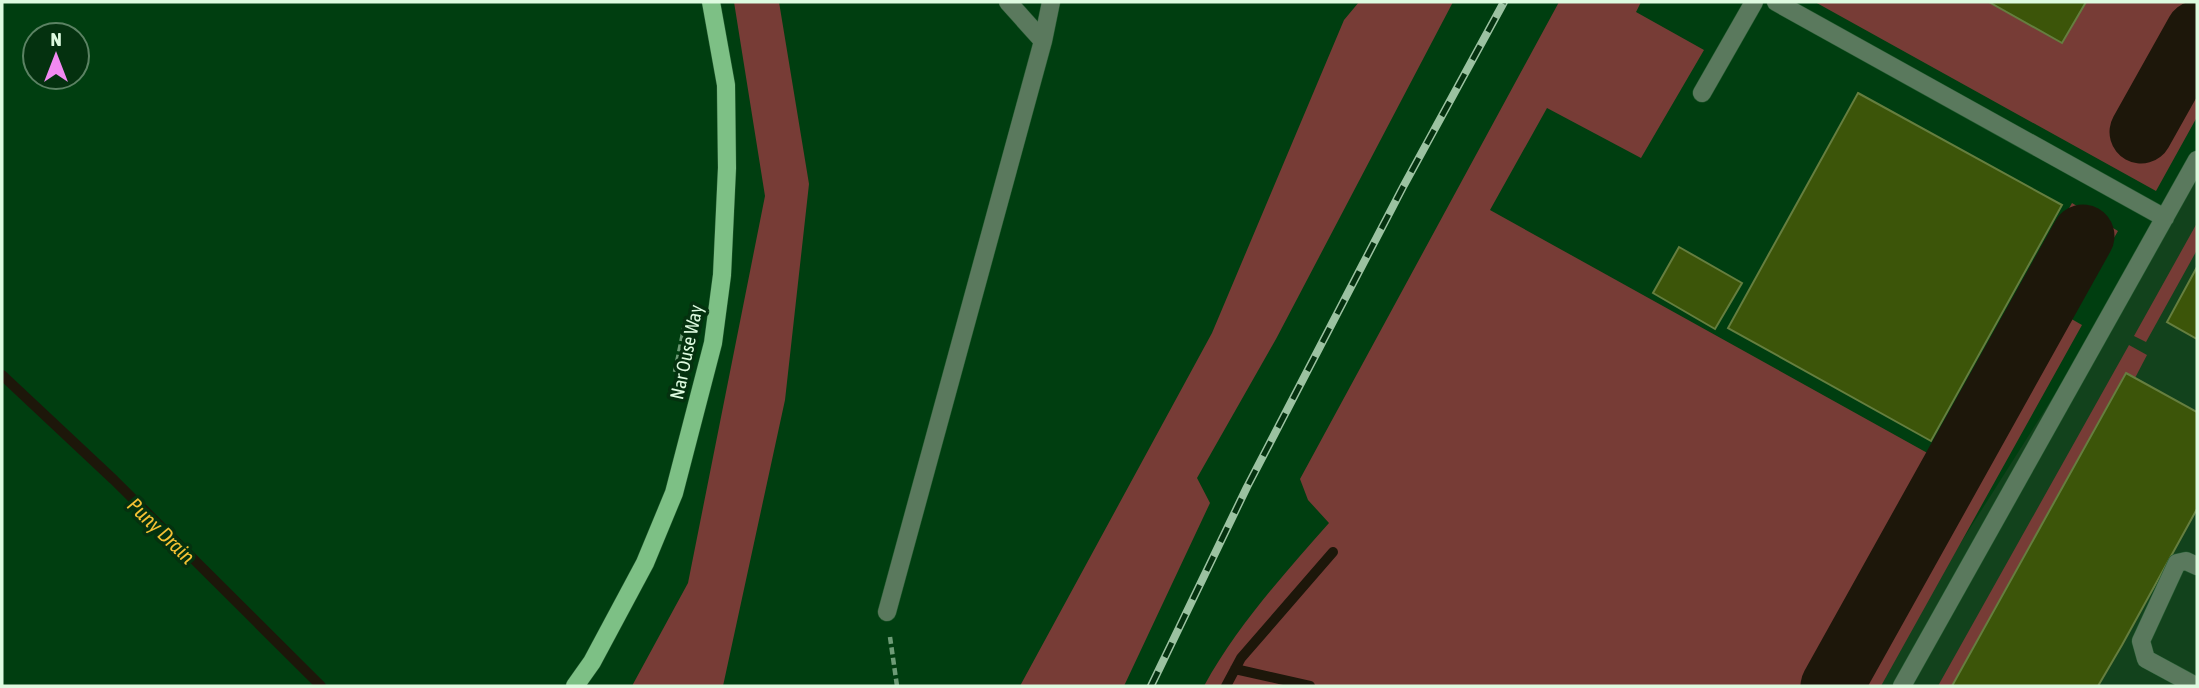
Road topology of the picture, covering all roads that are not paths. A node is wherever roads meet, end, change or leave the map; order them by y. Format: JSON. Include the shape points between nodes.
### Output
{"nodes":[{"id":1,"x":711,"y":2,"type":"edge"},
{"id":2,"x":1008,"y":2,"type":"edge"},
{"id":3,"x":1051,"y":2,"type":"edge"},
{"id":4,"x":1754,"y":2,"type":"edge"},
{"id":5,"x":1776,"y":2,"type":"edge"},
{"id":6,"x":1043,"y":41,"type":"junction"},
{"id":7,"x":1702,"y":93,"type":"dead end"},
{"id":8,"x":2197,"y":160,"type":"edge"},
{"id":9,"x":2165,"y":218,"type":"junction"},
{"id":10,"x":2197,"y":566,"type":"edge"},
{"id":11,"x":887,"y":612,"type":"road end"},
{"id":12,"x":575,"y":686,"type":"edge"},
{"id":13,"x":1902,"y":686,"type":"edge"},
{"id":14,"x":2196,"y":686,"type":"edge"}],
"edges":[{"from":1,"to":12,"type":"main road","name":"Nar Ouse Way","via":[[726,85],[727,168],[722,275],[713,343],[674,493],[645,563]]},
{"from":2,"to":6,"type":"street"},
{"from":3,"to":6,"type":"street"},
{"from":4,"to":7,"type":"street"},
{"from":5,"to":9,"type":"street"},
{"from":6,"to":11,"type":"street"},
{"from":8,"to":9,"type":"street"},
{"from":9,"to":13,"type":"street"},
{"from":10,"to":14,"type":"street","via":[[2177,563],[2140,641],[2146,659]]}]}
